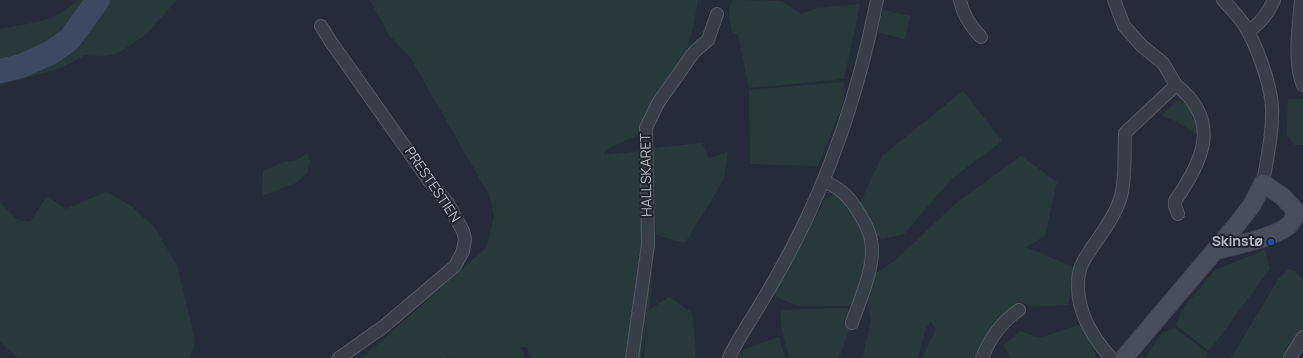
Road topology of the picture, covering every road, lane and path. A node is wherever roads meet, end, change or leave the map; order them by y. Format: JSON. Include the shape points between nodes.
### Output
{"nodes":[{"id":1,"x":877,"y":0,"type":"edge"},
{"id":2,"x":960,"y":0,"type":"edge"},
{"id":3,"x":1114,"y":0,"type":"edge"},
{"id":4,"x":1223,"y":0,"type":"edge"},
{"id":5,"x":1274,"y":0,"type":"edge"},
{"id":6,"x":1301,"y":0,"type":"edge"},
{"id":7,"x":717,"y":14,"type":"dead end"},
{"id":8,"x":321,"y":26,"type":"dead end"},
{"id":9,"x":1248,"y":32,"type":"junction"},
{"id":10,"x":981,"y":37,"type":"dead end"},
{"id":11,"x":1176,"y":85,"type":"junction"},
{"id":12,"x":1303,"y":85,"type":"edge"},
{"id":13,"x":824,"y":181,"type":"junction"},
{"id":14,"x":1263,"y":183,"type":"junction"},
{"id":15,"x":1299,"y":213,"type":"edge"},
{"id":16,"x":1178,"y":214,"type":"dead end"},
{"id":17,"x":1214,"y":252,"type":"junction"},
{"id":18,"x":1019,"y":310,"type":"dead end"},
{"id":19,"x":852,"y":323,"type":"dead end"},
{"id":20,"x":1303,"y":337,"type":"edge"},
{"id":21,"x":339,"y":358,"type":"edge"},
{"id":22,"x":632,"y":358,"type":"edge"},
{"id":23,"x":730,"y":358,"type":"edge"},
{"id":24,"x":982,"y":358,"type":"edge"},
{"id":25,"x":1112,"y":358,"type":"edge"},
{"id":26,"x":1124,"y":358,"type":"edge"},
{"id":27,"x":1290,"y":358,"type":"edge"}],
"edges":[{"from":1,"to":13,"type":"street","via":[[852,99]]},
{"from":2,"to":10,"type":"street","via":[[968,22]]},
{"from":3,"to":11,"type":"street","via":[[1124,26],[1142,46],[1163,63]]},
{"from":4,"to":9,"type":"street"},
{"from":5,"to":9,"type":"street","via":[[1262,21]]},
{"from":6,"to":12,"type":"street","via":[[1298,67]]},
{"from":7,"to":22,"type":"street","name":"HALLSKARET","via":[[708,40],[694,52],[658,103],[646,128],[648,245]]},
{"from":8,"to":21,"type":"street","name":"PRESTESTIEN","via":[[430,182],[447,202],[465,239],[463,251],[455,266],[383,327]]},
{"from":9,"to":14,"type":"street","via":[[1266,78],[1272,106],[1271,133]]},
{"from":11,"to":16,"type":"street","via":[[1197,107],[1204,133],[1196,168],[1175,201]]},
{"from":11,"to":25,"type":"street","via":[[1125,133],[1124,174],[1120,197],[1113,215],[1082,264],[1078,278],[1078,295],[1088,328]]},
{"from":13,"to":19,"type":"street","via":[[838,188],[853,202],[871,240],[869,273]]},
{"from":13,"to":23,"type":"street","via":[[791,250]]},
{"from":14,"to":15,"type":"main road"},
{"from":14,"to":17,"type":"main road","via":[[1252,205]]},
{"from":15,"to":17,"type":"main road","via":[[1289,226],[1275,234]]},
{"from":17,"to":26,"type":"main road"},
{"from":18,"to":24,"type":"street","via":[[992,336]]},
{"from":20,"to":27,"type":"street"}]}
